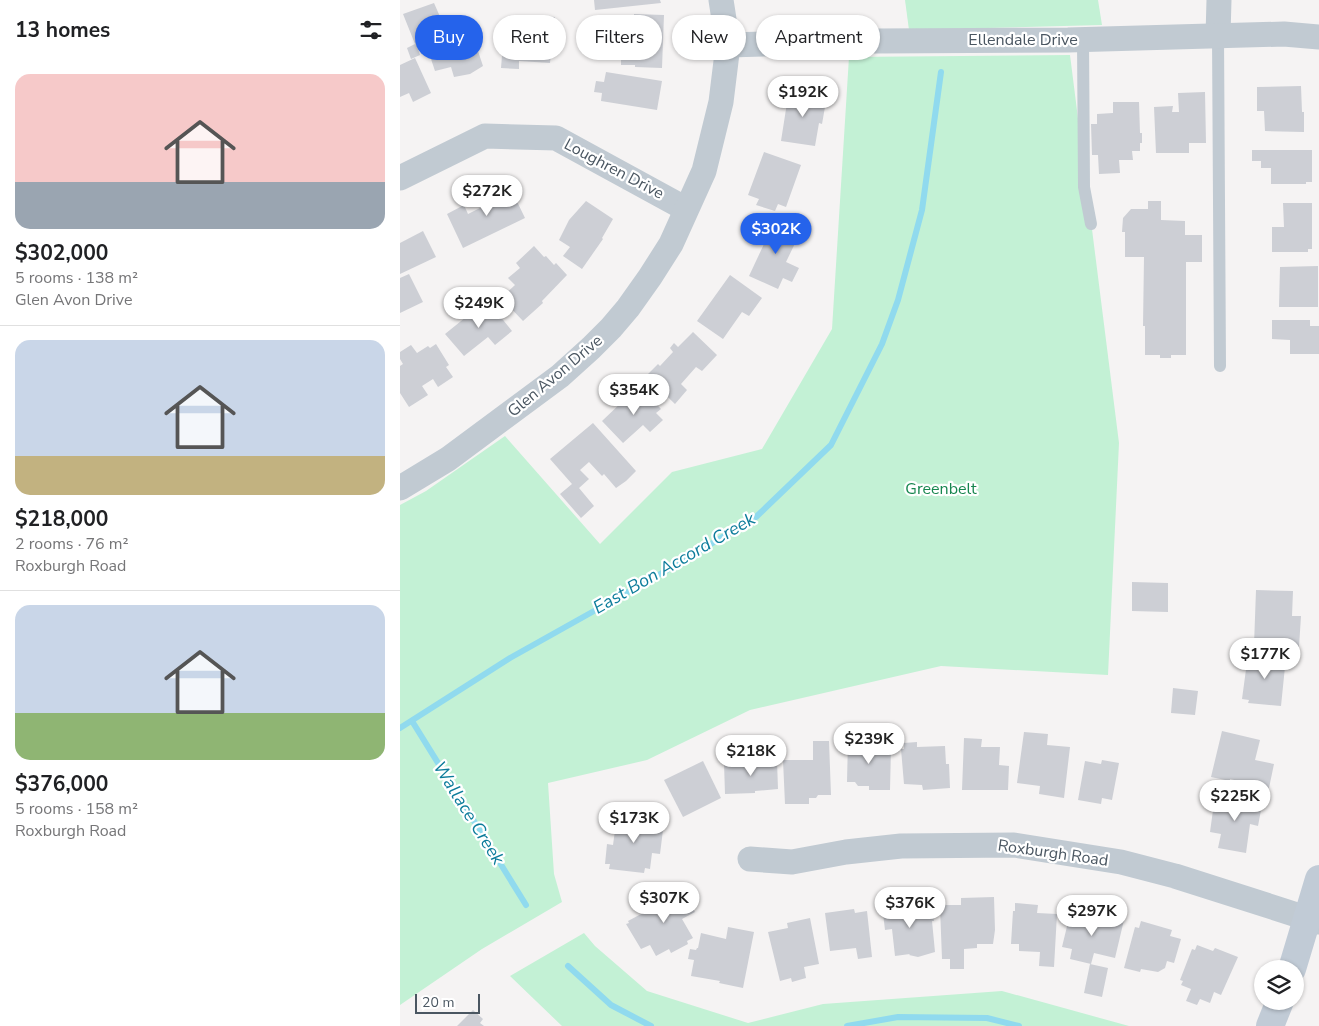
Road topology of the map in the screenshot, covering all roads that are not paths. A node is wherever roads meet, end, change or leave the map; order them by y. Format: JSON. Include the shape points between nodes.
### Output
{"nodes":[{"id":1,"x":722,"y":0,"type":"edge"},
{"id":2,"x":1219,"y":0,"type":"edge"},
{"id":3,"x":724,"y":15,"type":"edge"},
{"id":4,"x":1218,"y":36,"type":"junction"},
{"id":5,"x":1319,"y":36,"type":"edge"},
{"id":6,"x":1083,"y":39,"type":"junction"},
{"id":7,"x":746,"y":45,"type":"edge"},
{"id":8,"x":726,"y":60,"type":"edge"},
{"id":9,"x":400,"y":178,"type":"edge"},
{"id":10,"x":686,"y":208,"type":"junction"},
{"id":11,"x":1090,"y":224,"type":"dead end"},
{"id":12,"x":1220,"y":366,"type":"dead end"},
{"id":13,"x":400,"y":488,"type":"edge"},
{"id":14,"x":750,"y":859,"type":"dead end"},
{"id":15,"x":1319,"y":879,"type":"edge"},
{"id":16,"x":1313,"y":920,"type":"edge"},
{"id":17,"x":1296,"y":960,"type":"edge"},
{"id":18,"x":1276,"y":1010,"type":"edge"},
{"id":19,"x":1270,"y":1026,"type":"edge"}],
"edges":[{"from":1,"to":3,"type":"street","name":"Glen Avon Drive"},
{"from":2,"to":4,"type":"street"},
{"from":4,"to":5,"type":"street","name":"Ellendale Drive"},
{"from":4,"to":6,"type":"street","name":"Ellendale Drive"},
{"from":4,"to":12,"type":"lane"},
{"from":6,"to":7,"type":"street","name":"Ellendale Drive"},
{"from":6,"to":11,"type":"lane","via":[[1084,188]]},
{"from":8,"to":10,"type":"street","name":"Glen Avon Drive","via":[[721,102],[704,171]]},
{"from":9,"to":10,"type":"street","name":"Loughren Drive","via":[[485,136],[556,138]]},
{"from":10,"to":13,"type":"street","name":"Glen Avon Drive","via":[[671,244],[650,277],[628,308],[591,348],[498,423]]},
{"from":14,"to":16,"type":"street","name":"Roxburgh Road","via":[[792,862],[901,846],[1014,844],[1121,862]]},
{"from":15,"to":16,"type":"street"},
{"from":16,"to":17,"type":"street"},
{"from":18,"to":19,"type":"street"}]}
